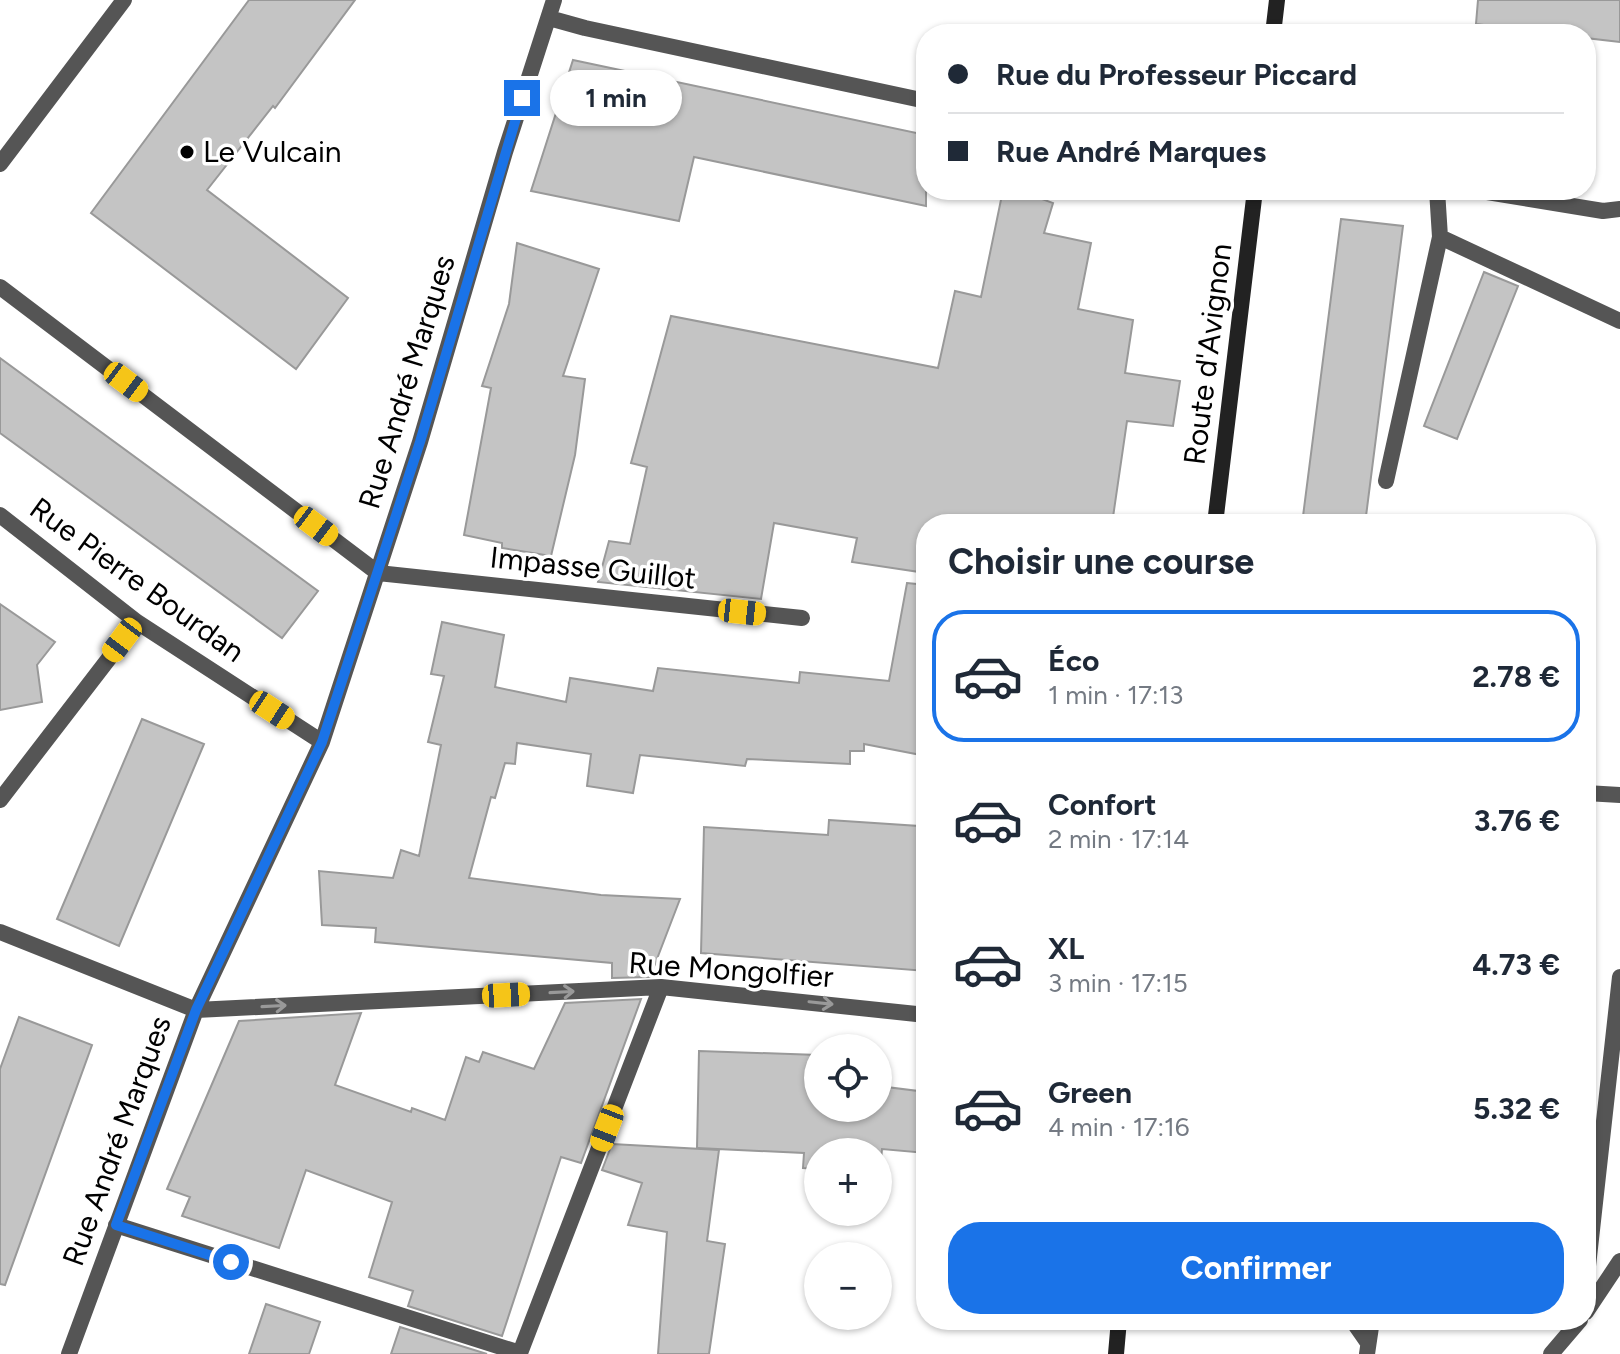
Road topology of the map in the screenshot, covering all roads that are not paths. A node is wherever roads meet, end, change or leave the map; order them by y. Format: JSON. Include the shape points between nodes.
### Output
{"nodes":[{"id":1,"x":124,"y":0,"type":"edge"},
{"id":2,"x":554,"y":0,"type":"edge"},
{"id":3,"x":1277,"y":0,"type":"edge"},
{"id":4,"x":549,"y":18,"type":"junction"},
{"id":5,"x":1274,"y":24,"type":"edge"},
{"id":6,"x":916,"y":99,"type":"edge"},
{"id":7,"x":0,"y":164,"type":"edge"},
{"id":8,"x":1254,"y":200,"type":"edge"},
{"id":9,"x":1438,"y":200,"type":"edge"},
{"id":10,"x":1536,"y":200,"type":"edge"},
{"id":11,"x":1620,"y":209,"type":"edge"},
{"id":12,"x":1440,"y":237,"type":"junction"},
{"id":13,"x":0,"y":287,"type":"edge"},
{"id":14,"x":1620,"y":321,"type":"edge"},
{"id":15,"x":1386,"y":481,"type":"dead end"},
{"id":16,"x":1216,"y":514,"type":"edge"},
{"id":17,"x":0,"y":515,"type":"edge"},
{"id":18,"x":378,"y":573,"type":"junction"},
{"id":19,"x":802,"y":618,"type":"dead end"},
{"id":20,"x":137,"y":622,"type":"junction"},
{"id":21,"x":322,"y":742,"type":"junction"},
{"id":22,"x":1596,"y":794,"type":"edge"},
{"id":23,"x":1620,"y":795,"type":"edge"},
{"id":24,"x":0,"y":800,"type":"edge"},
{"id":25,"x":0,"y":932,"type":"edge"},
{"id":26,"x":1620,"y":977,"type":"edge"},
{"id":27,"x":661,"y":987,"type":"junction"},
{"id":28,"x":196,"y":1010,"type":"junction"},
{"id":29,"x":916,"y":1014,"type":"edge"},
{"id":30,"x":1596,"y":1194,"type":"edge"},
{"id":31,"x":116,"y":1225,"type":"junction"},
{"id":32,"x":1620,"y":1261,"type":"edge"},
{"id":33,"x":1596,"y":1297,"type":"edge"},
{"id":34,"x":1118,"y":1330,"type":"edge"},
{"id":35,"x":1358,"y":1330,"type":"edge"},
{"id":36,"x":1571,"y":1330,"type":"edge"},
{"id":37,"x":1368,"y":1349,"type":"edge"},
{"id":38,"x":69,"y":1354,"type":"edge"},
{"id":39,"x":1116,"y":1354,"type":"edge"},
{"id":40,"x":1551,"y":1354,"type":"edge"}],
"edges":[{"from":1,"to":7,"type":"street"},
{"from":2,"to":4,"type":"street","name":"Rue André Marques"},
{"from":3,"to":5,"type":"main road"},
{"from":4,"to":6,"type":"street"},
{"from":4,"to":18,"type":"street","name":"Rue André Marques"},
{"from":8,"to":16,"type":"main road","name":"Route d'Avignon"},
{"from":9,"to":12,"type":"street"},
{"from":10,"to":11,"type":"street"},
{"from":12,"to":14,"type":"street"},
{"from":12,"to":15,"type":"street"},
{"from":13,"to":18,"type":"street"},
{"from":17,"to":20,"type":"street","name":"Rue Pierre Bourdan"},
{"from":18,"to":19,"type":"street","name":"Impasse Guillot"},
{"from":18,"to":21,"type":"street","name":"Rue André Marques"},
{"from":20,"to":21,"type":"street","name":"Rue Pierre Bourdan"},
{"from":20,"to":24,"type":"street"},
{"from":21,"to":28,"type":"street","name":"Rue André Marques"},
{"from":22,"to":23,"type":"street"},
{"from":25,"to":28,"type":"street"},
{"from":26,"to":30,"type":"street"},
{"from":28,"to":27,"type":"street","name":"Rue Mongolfier","one_way":true},
{"from":27,"to":29,"type":"street","name":"Rue Mongolfier","one_way":true},
{"from":27,"to":31,"type":"street","via":[[520,1353]]},
{"from":28,"to":31,"type":"street","name":"Rue André Marques"},
{"from":31,"to":38,"type":"street","name":"Rue André Marques"},
{"from":32,"to":33,"type":"street"},
{"from":34,"to":39,"type":"main road"},
{"from":35,"to":37,"type":"street"},
{"from":36,"to":40,"type":"street"}]}
